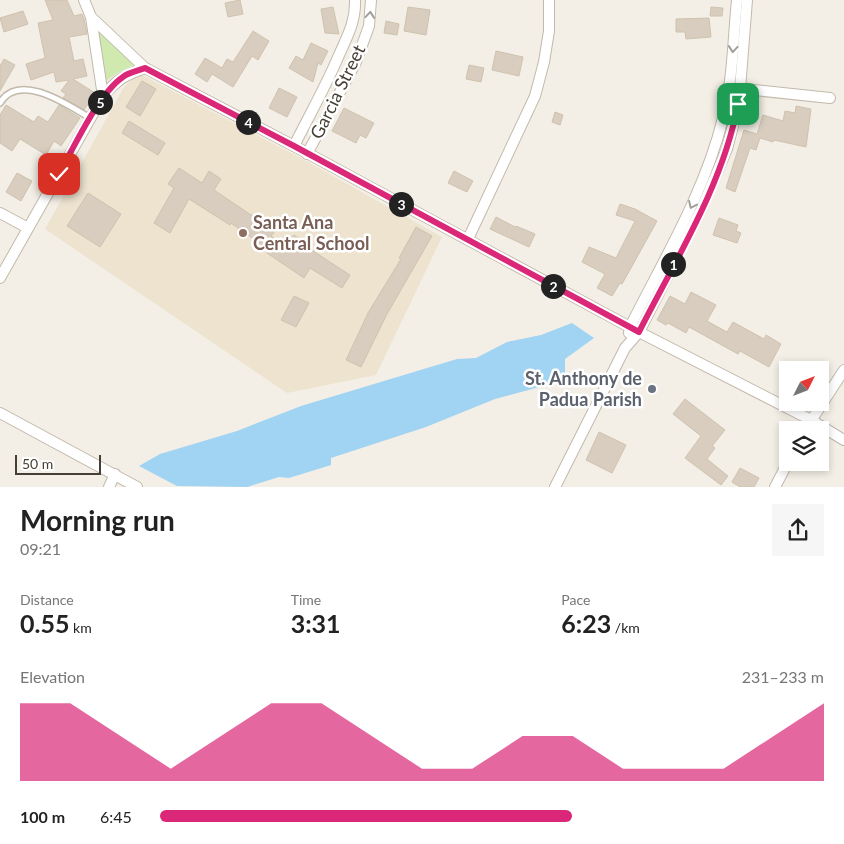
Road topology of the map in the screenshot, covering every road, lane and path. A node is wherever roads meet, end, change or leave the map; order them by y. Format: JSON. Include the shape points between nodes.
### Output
{"nodes":[{"id":1,"x":84,"y":0,"type":"edge"},
{"id":2,"x":355,"y":0,"type":"edge"},
{"id":3,"x":371,"y":0,"type":"edge"},
{"id":4,"x":550,"y":0,"type":"edge"},
{"id":5,"x":737,"y":0,"type":"edge"},
{"id":6,"x":747,"y":0,"type":"edge"},
{"id":7,"x":91,"y":16,"type":"junction"},
{"id":8,"x":145,"y":68,"type":"junction"},
{"id":9,"x":729,"y":88,"type":"junction"},
{"id":10,"x":740,"y":88,"type":"junction"},
{"id":11,"x":103,"y":96,"type":"junction"},
{"id":12,"x":830,"y":98,"type":"dead end"},
{"id":13,"x":0,"y":103,"type":"edge"},
{"id":14,"x":90,"y":119,"type":"junction"},
{"id":15,"x":294,"y":146,"type":"junction"},
{"id":16,"x":307,"y":154,"type":"junction"},
{"id":17,"x":0,"y":213,"type":"edge"},
{"id":18,"x":28,"y":228,"type":"junction"},
{"id":19,"x":468,"y":239,"type":"junction"},
{"id":20,"x":0,"y":278,"type":"edge"},
{"id":21,"x":634,"y":330,"type":"junction"},
{"id":22,"x":844,"y":370,"type":"edge"},
{"id":23,"x":0,"y":413,"type":"edge"},
{"id":24,"x":810,"y":420,"type":"junction"},
{"id":25,"x":844,"y":440,"type":"edge"},
{"id":26,"x":783,"y":471,"type":"edge"},
{"id":27,"x":115,"y":474,"type":"junction"},
{"id":28,"x":109,"y":486,"type":"edge"},
{"id":29,"x":137,"y":486,"type":"edge"},
{"id":30,"x":555,"y":486,"type":"edge"},
{"id":31,"x":775,"y":486,"type":"edge"}],
"edges":[{"from":1,"to":7,"type":"street"},
{"from":2,"to":15,"type":"street","name":"Garcia Street","via":[[352,26]]},
{"from":16,"to":3,"type":"street","name":"Garcia Street","one_way":true,"via":[[356,62],[369,26]]},
{"from":4,"to":19,"type":"street","via":[[544,62],[534,96]]},
{"from":5,"to":9,"type":"street","one_way":true},
{"from":6,"to":10,"type":"street"},
{"from":7,"to":8,"type":"street"},
{"from":7,"to":11,"type":"street"},
{"from":8,"to":11,"type":"street","via":[[125,75]]},
{"from":8,"to":15,"type":"street"},
{"from":9,"to":10,"type":"street"},
{"from":9,"to":21,"type":"street","one_way":true,"via":[[724,117],[700,187]]},
{"from":10,"to":12,"type":"street"},
{"from":10,"to":21,"type":"street","via":[[724,155],[701,210]]},
{"from":11,"to":14,"type":"street"},
{"from":13,"to":14,"type":"lane","via":[[12,91],[42,92]]},
{"from":14,"to":18,"type":"street"},
{"from":15,"to":16,"type":"street"},
{"from":16,"to":19,"type":"street"},
{"from":17,"to":18,"type":"street"},
{"from":18,"to":20,"type":"street"},
{"from":19,"to":21,"type":"street"},
{"from":21,"to":24,"type":"street"},
{"from":21,"to":30,"type":"street"},
{"from":22,"to":24,"type":"street"},
{"from":23,"to":27,"type":"street"},
{"from":24,"to":25,"type":"street"},
{"from":26,"to":31,"type":"street"},
{"from":27,"to":28,"type":"street"},
{"from":27,"to":29,"type":"street"}]}
